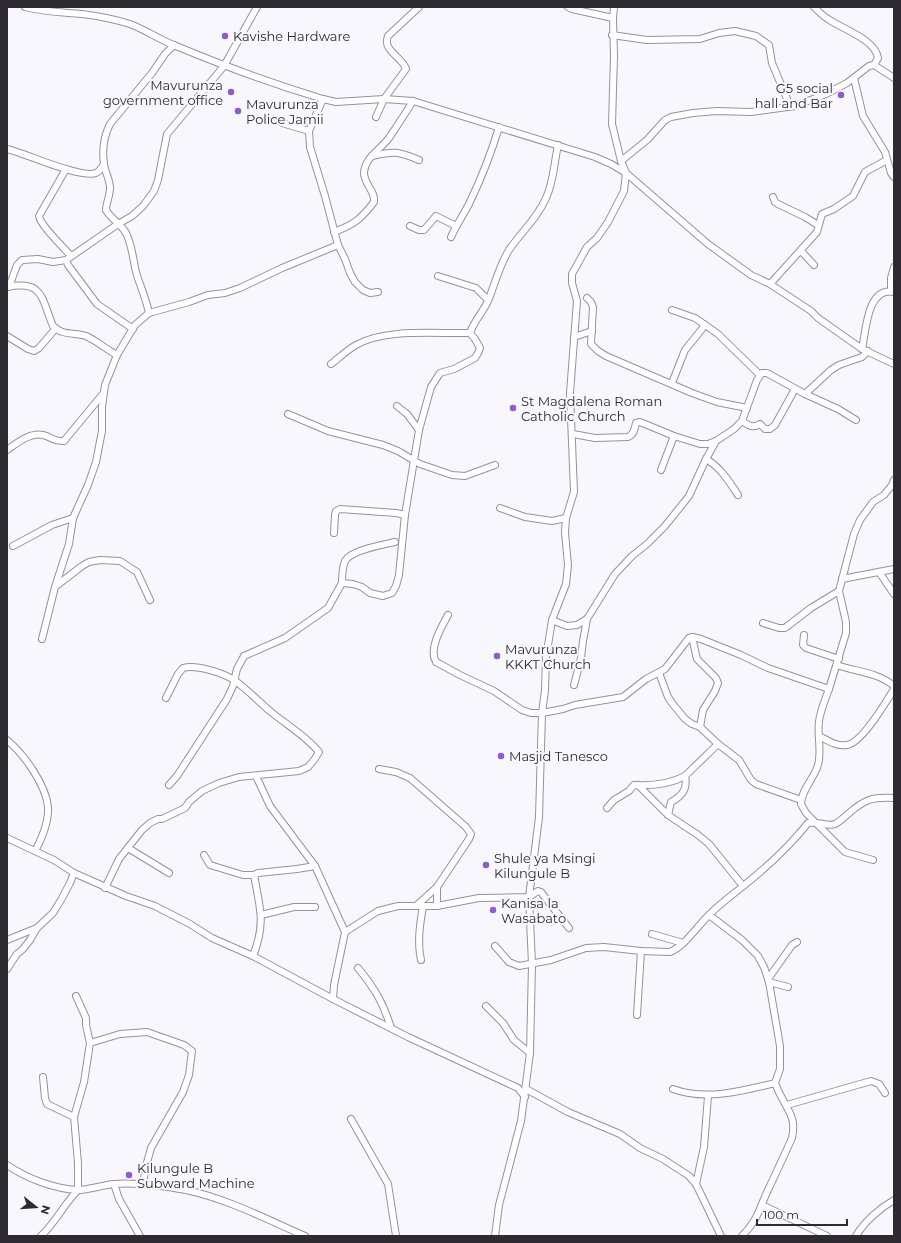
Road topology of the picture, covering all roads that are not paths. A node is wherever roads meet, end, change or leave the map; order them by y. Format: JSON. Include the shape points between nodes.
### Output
{"nodes":[{"id":1,"x":25,"y":7,"type":"edge"},
{"id":2,"x":257,"y":7,"type":"edge"},
{"id":3,"x":419,"y":7,"type":"edge"},
{"id":4,"x":568,"y":7,"type":"edge"},
{"id":5,"x":614,"y":7,"type":"edge"},
{"id":6,"x":814,"y":7,"type":"edge"},
{"id":7,"x":53,"y":10,"type":"edge"},
{"id":8,"x":613,"y":18,"type":"junction"},
{"id":9,"x":612,"y":35,"type":"junction"},
{"id":10,"x":174,"y":45,"type":"junction"},
{"id":11,"x":874,"y":65,"type":"junction"},
{"id":12,"x":224,"y":66,"type":"junction"},
{"id":13,"x":854,"y":78,"type":"junction"},
{"id":14,"x":894,"y":78,"type":"edge"},
{"id":15,"x":384,"y":99,"type":"junction"},
{"id":16,"x":323,"y":100,"type":"junction"},
{"id":17,"x":413,"y":102,"type":"junction"},
{"id":18,"x":790,"y":106,"type":"junction"},
{"id":19,"x":376,"y":117,"type":"dead end"},
{"id":20,"x":282,"y":123,"type":"dead end"},
{"id":21,"x":499,"y":127,"type":"junction"},
{"id":22,"x":310,"y":131,"type":"junction"},
{"id":23,"x":388,"y":140,"type":"junction"},
{"id":24,"x":558,"y":145,"type":"junction"},
{"id":25,"x":7,"y":149,"type":"edge"},
{"id":26,"x":390,"y":151,"type":"junction"},
{"id":27,"x":372,"y":156,"type":"junction"},
{"id":28,"x":419,"y":160,"type":"dead end"},
{"id":29,"x":887,"y":160,"type":"junction"},
{"id":30,"x":621,"y":161,"type":"junction"},
{"id":31,"x":104,"y":164,"type":"junction"},
{"id":32,"x":66,"y":169,"type":"junction"},
{"id":33,"x":626,"y":173,"type":"junction"},
{"id":34,"x":894,"y":177,"type":"edge"},
{"id":35,"x":773,"y":197,"type":"dead end"},
{"id":36,"x":118,"y":224,"type":"junction"},
{"id":37,"x":818,"y":225,"type":"junction"},
{"id":38,"x":410,"y":226,"type":"dead end"},
{"id":39,"x":456,"y":226,"type":"junction"},
{"id":40,"x":334,"y":232,"type":"junction"},
{"id":41,"x":451,"y":237,"type":"dead end"},
{"id":42,"x":338,"y":245,"type":"junction"},
{"id":43,"x":801,"y":251,"type":"junction"},
{"id":44,"x":69,"y":258,"type":"junction"},
{"id":45,"x":814,"y":265,"type":"dead end"},
{"id":46,"x":894,"y":267,"type":"edge"},
{"id":47,"x":438,"y":276,"type":"dead end"},
{"id":48,"x":770,"y":284,"type":"junction"},
{"id":49,"x":8,"y":287,"type":"edge"},
{"id":50,"x":892,"y":291,"type":"edge"},
{"id":51,"x":378,"y":292,"type":"dead end"},
{"id":52,"x":587,"y":298,"type":"dead end"},
{"id":53,"x":488,"y":300,"type":"junction"},
{"id":54,"x":672,"y":310,"type":"dead end"},
{"id":55,"x":149,"y":313,"type":"junction"},
{"id":56,"x":704,"y":324,"type":"junction"},
{"id":57,"x":56,"y":328,"type":"junction"},
{"id":58,"x":133,"y":329,"type":"junction"},
{"id":59,"x":592,"y":331,"type":"junction"},
{"id":60,"x":470,"y":332,"type":"junction"},
{"id":61,"x":7,"y":336,"type":"edge"},
{"id":62,"x":574,"y":337,"type":"junction"},
{"id":63,"x":865,"y":350,"type":"junction"},
{"id":64,"x":117,"y":355,"type":"junction"},
{"id":65,"x":331,"y":364,"type":"dead end"},
{"id":66,"x":894,"y":364,"type":"edge"},
{"id":67,"x":760,"y":375,"type":"junction"},
{"id":68,"x":672,"y":383,"type":"junction"},
{"id":69,"x":795,"y":389,"type":"junction"},
{"id":70,"x":103,"y":394,"type":"junction"},
{"id":71,"x":805,"y":394,"type":"junction"},
{"id":72,"x":397,"y":406,"type":"dead end"},
{"id":73,"x":747,"y":408,"type":"junction"},
{"id":74,"x":288,"y":414,"type":"dead end"},
{"id":75,"x":856,"y":420,"type":"dead end"},
{"id":76,"x":742,"y":421,"type":"junction"},
{"id":77,"x":419,"y":430,"type":"junction"},
{"id":78,"x":573,"y":434,"type":"junction"},
{"id":79,"x":674,"y":436,"type":"junction"},
{"id":80,"x":716,"y":441,"type":"junction"},
{"id":81,"x":7,"y":450,"type":"edge"},
{"id":82,"x":706,"y":459,"type":"junction"},
{"id":83,"x":414,"y":461,"type":"junction"},
{"id":84,"x":495,"y":466,"type":"dead end"},
{"id":85,"x":661,"y":470,"type":"dead end"},
{"id":86,"x":894,"y":480,"type":"edge"},
{"id":87,"x":738,"y":495,"type":"dead end"},
{"id":88,"x":500,"y":508,"type":"dead end"},
{"id":89,"x":406,"y":515,"type":"junction"},
{"id":90,"x":73,"y":518,"type":"junction"},
{"id":91,"x":566,"y":518,"type":"junction"},
{"id":92,"x":334,"y":533,"type":"dead end"},
{"id":93,"x":395,"y":542,"type":"dead end"},
{"id":94,"x":13,"y":546,"type":"dead end"},
{"id":95,"x":894,"y":569,"type":"edge"},
{"id":96,"x":879,"y":572,"type":"junction"},
{"id":97,"x":842,"y":579,"type":"junction"},
{"id":98,"x":342,"y":583,"type":"junction"},
{"id":99,"x":55,"y":587,"type":"junction"},
{"id":100,"x":839,"y":591,"type":"junction"},
{"id":101,"x":894,"y":594,"type":"edge"},
{"id":102,"x":150,"y":600,"type":"dead end"},
{"id":103,"x":448,"y":615,"type":"dead end"},
{"id":104,"x":588,"y":619,"type":"junction"},
{"id":105,"x":552,"y":620,"type":"junction"},
{"id":106,"x":763,"y":623,"type":"dead end"},
{"id":107,"x":804,"y":635,"type":"dead end"},
{"id":108,"x":692,"y":637,"type":"junction"},
{"id":109,"x":42,"y":639,"type":"dead end"},
{"id":110,"x":838,"y":662,"type":"junction"},
{"id":111,"x":659,"y":672,"type":"junction"},
{"id":112,"x":234,"y":680,"type":"junction"},
{"id":113,"x":574,"y":686,"type":"dead end"},
{"id":114,"x":894,"y":686,"type":"edge"},
{"id":115,"x":829,"y":689,"type":"junction"},
{"id":116,"x":894,"y":689,"type":"edge"},
{"id":117,"x":166,"y":698,"type":"dead end"},
{"id":118,"x":542,"y":713,"type":"junction"},
{"id":119,"x":700,"y":727,"type":"junction"},
{"id":120,"x":819,"y":736,"type":"junction"},
{"id":121,"x":7,"y":740,"type":"edge"},
{"id":122,"x":718,"y":744,"type":"junction"},
{"id":123,"x":379,"y":768,"type":"dead end"},
{"id":124,"x":256,"y":776,"type":"junction"},
{"id":125,"x":685,"y":776,"type":"junction"},
{"id":126,"x":169,"y":785,"type":"dead end"},
{"id":127,"x":638,"y":785,"type":"junction"},
{"id":128,"x":894,"y":798,"type":"edge"},
{"id":129,"x":801,"y":800,"type":"junction"},
{"id":130,"x":607,"y":808,"type":"dead end"},
{"id":131,"x":668,"y":815,"type":"junction"},
{"id":132,"x":815,"y":821,"type":"junction"},
{"id":133,"x":7,"y":838,"type":"edge"},
{"id":134,"x":128,"y":848,"type":"junction"},
{"id":135,"x":35,"y":851,"type":"junction"},
{"id":136,"x":204,"y":855,"type":"dead end"},
{"id":137,"x":873,"y":860,"type":"dead end"},
{"id":138,"x":315,"y":866,"type":"junction"},
{"id":139,"x":74,"y":873,"type":"junction"},
{"id":140,"x":169,"y":873,"type":"dead end"},
{"id":141,"x":254,"y":875,"type":"junction"},
{"id":142,"x":743,"y":886,"type":"junction"},
{"id":143,"x":437,"y":887,"type":"junction"},
{"id":144,"x":106,"y":888,"type":"junction"},
{"id":145,"x":529,"y":897,"type":"junction"},
{"id":146,"x":416,"y":906,"type":"junction"},
{"id":147,"x":423,"y":906,"type":"junction"},
{"id":148,"x":437,"y":906,"type":"junction"},
{"id":149,"x":315,"y":907,"type":"dead end"},
{"id":150,"x":261,"y":915,"type":"junction"},
{"id":151,"x":709,"y":915,"type":"junction"},
{"id":152,"x":37,"y":928,"type":"junction"},
{"id":153,"x":568,"y":928,"type":"dead end"},
{"id":154,"x":345,"y":932,"type":"junction"},
{"id":155,"x":652,"y":934,"type":"dead end"},
{"id":156,"x":7,"y":940,"type":"edge"},
{"id":157,"x":797,"y":942,"type":"dead end"},
{"id":158,"x":683,"y":943,"type":"junction"},
{"id":159,"x":495,"y":946,"type":"dead end"},
{"id":160,"x":641,"y":951,"type":"junction"},
{"id":161,"x":253,"y":956,"type":"junction"},
{"id":162,"x":421,"y":960,"type":"dead end"},
{"id":163,"x":532,"y":964,"type":"junction"},
{"id":164,"x":358,"y":968,"type":"dead end"},
{"id":165,"x":7,"y":969,"type":"edge"},
{"id":166,"x":769,"y":980,"type":"junction"},
{"id":167,"x":788,"y":987,"type":"dead end"},
{"id":168,"x":76,"y":996,"type":"dead end"},
{"id":169,"x":333,"y":999,"type":"junction"},
{"id":170,"x":486,"y":1006,"type":"dead end"},
{"id":171,"x":637,"y":1014,"type":"dead end"},
{"id":172,"x":391,"y":1028,"type":"junction"},
{"id":173,"x":90,"y":1044,"type":"junction"},
{"id":174,"x":530,"y":1053,"type":"junction"},
{"id":175,"x":43,"y":1077,"type":"dead end"},
{"id":176,"x":775,"y":1083,"type":"junction"},
{"id":177,"x":526,"y":1089,"type":"junction"},
{"id":178,"x":673,"y":1089,"type":"dead end"},
{"id":179,"x":885,"y":1093,"type":"dead end"},
{"id":180,"x":708,"y":1096,"type":"junction"},
{"id":181,"x":525,"y":1097,"type":"junction"},
{"id":182,"x":787,"y":1105,"type":"junction"},
{"id":183,"x":74,"y":1117,"type":"junction"},
{"id":184,"x":351,"y":1119,"type":"dead end"},
{"id":185,"x":7,"y":1164,"type":"edge"},
{"id":186,"x":114,"y":1184,"type":"junction"},
{"id":187,"x":696,"y":1184,"type":"junction"},
{"id":188,"x":143,"y":1185,"type":"junction"},
{"id":189,"x":78,"y":1190,"type":"junction"},
{"id":190,"x":894,"y":1200,"type":"edge"},
{"id":191,"x":762,"y":1205,"type":"junction"},
{"id":192,"x":42,"y":1236,"type":"edge"},
{"id":193,"x":140,"y":1236,"type":"edge"},
{"id":194,"x":305,"y":1236,"type":"edge"},
{"id":195,"x":396,"y":1236,"type":"edge"},
{"id":196,"x":494,"y":1236,"type":"edge"},
{"id":197,"x":721,"y":1236,"type":"edge"},
{"id":198,"x":742,"y":1236,"type":"edge"},
{"id":199,"x":827,"y":1236,"type":"edge"},
{"id":200,"x":856,"y":1236,"type":"edge"}],
"edges":[{"from":1,"to":7,"type":"street"},
{"from":2,"to":12,"type":"street"},
{"from":3,"to":15,"type":"street","via":[[388,36],[388,48],[402,61],[406,69]]},
{"from":4,"to":8,"type":"street"},
{"from":5,"to":8,"type":"street"},
{"from":6,"to":11,"type":"street","via":[[827,19],[845,27],[874,47],[878,53]]},
{"from":7,"to":10,"type":"street","via":[[104,17],[129,24]]},
{"from":8,"to":9,"type":"street"},
{"from":9,"to":18,"type":"street","via":[[647,40],[700,39],[735,31],[756,36],[769,44],[772,63]]},
{"from":9,"to":30,"type":"street","via":[[612,124]]},
{"from":10,"to":12,"type":"street"},
{"from":10,"to":31,"type":"street","via":[[110,124],[105,137]]},
{"from":11,"to":13,"type":"street"},
{"from":11,"to":14,"type":"street"},
{"from":12,"to":16,"type":"street"},
{"from":12,"to":36,"type":"street","via":[[167,134],[158,180],[149,200],[132,216]]},
{"from":13,"to":18,"type":"street","via":[[826,94]]},
{"from":13,"to":29,"type":"street","via":[[863,116],[885,152]]},
{"from":15,"to":16,"type":"street","via":[[344,102]]},
{"from":15,"to":17,"type":"street"},
{"from":15,"to":19,"type":"street"},
{"from":16,"to":22,"type":"street"},
{"from":17,"to":21,"type":"street"},
{"from":17,"to":23,"type":"street"},
{"from":18,"to":30,"type":"street","via":[[751,112],[717,111],[671,117]]},
{"from":20,"to":22,"type":"street"},
{"from":21,"to":24,"type":"street"},
{"from":21,"to":39,"type":"street","via":[[486,166]]},
{"from":22,"to":40,"type":"street","via":[[310,147]]},
{"from":23,"to":26,"type":"street"},
{"from":23,"to":27,"type":"street"},
{"from":24,"to":33,"type":"street","via":[[595,157]]},
{"from":24,"to":53,"type":"street","via":[[553,181],[546,199],[537,216],[501,264]]},
{"from":25,"to":32,"type":"street"},
{"from":26,"to":27,"type":"street"},
{"from":26,"to":28,"type":"street"},
{"from":27,"to":40,"type":"street","via":[[364,173],[374,195],[374,202],[361,219]]},
{"from":29,"to":34,"type":"street"},
{"from":29,"to":37,"type":"street","via":[[865,172],[853,196],[822,214]]},
{"from":30,"to":33,"type":"street"},
{"from":31,"to":32,"type":"street","via":[[94,174]]},
{"from":31,"to":36,"type":"street","via":[[110,184],[106,210]]},
{"from":32,"to":44,"type":"street","via":[[39,216]]},
{"from":33,"to":48,"type":"street","via":[[708,244],[750,275]]},
{"from":33,"to":62,"type":"street","via":[[624,191],[611,216],[597,238],[587,247],[572,274],[577,301]]},
{"from":35,"to":37,"type":"street","via":[[778,204]]},
{"from":36,"to":44,"type":"street"},
{"from":36,"to":55,"type":"street","via":[[128,238]]},
{"from":37,"to":43,"type":"street","via":[[817,232]]},
{"from":38,"to":39,"type":"street","via":[[424,230],[436,216]]},
{"from":39,"to":41,"type":"street"},
{"from":40,"to":42,"type":"street"},
{"from":42,"to":51,"type":"street","via":[[355,282],[363,290],[370,293]]},
{"from":42,"to":55,"type":"street","via":[[240,288]]},
{"from":43,"to":45,"type":"street"},
{"from":43,"to":48,"type":"street"},
{"from":44,"to":49,"type":"street","via":[[53,262],[28,258],[22,260],[17,265]]},
{"from":44,"to":58,"type":"street","via":[[68,265],[97,304]]},
{"from":46,"to":50,"type":"street","via":[[891,278]]},
{"from":47,"to":53,"type":"street","via":[[476,288]]},
{"from":48,"to":63,"type":"street"},
{"from":49,"to":57,"type":"street","via":[[24,285],[35,288]]},
{"from":50,"to":63,"type":"street","via":[[881,293],[873,303],[868,316]]},
{"from":52,"to":59,"type":"street","via":[[592,307]]},
{"from":53,"to":60,"type":"street"},
{"from":54,"to":56,"type":"street"},
{"from":55,"to":58,"type":"street"},
{"from":56,"to":67,"type":"street","via":[[718,334]]},
{"from":56,"to":68,"type":"street","via":[[685,350]]},
{"from":57,"to":61,"type":"street","via":[[34,351]]},
{"from":57,"to":64,"type":"street","via":[[63,332],[87,336]]},
{"from":58,"to":64,"type":"street"},
{"from":59,"to":62,"type":"street"},
{"from":59,"to":68,"type":"street","via":[[591,344],[598,351],[648,375]]},
{"from":60,"to":65,"type":"street","via":[[402,333],[378,338],[356,345]]},
{"from":60,"to":77,"type":"street","via":[[480,348],[478,353],[475,358],[440,373],[431,387]]},
{"from":62,"to":78,"type":"street","via":[[570,393]]},
{"from":63,"to":66,"type":"street"},
{"from":63,"to":71,"type":"street","via":[[862,357],[831,370]]},
{"from":64,"to":70,"type":"street"},
{"from":67,"to":69,"type":"street","via":[[767,374]]},
{"from":67,"to":73,"type":"street"},
{"from":68,"to":73,"type":"street","via":[[708,399]]},
{"from":69,"to":71,"type":"street"},
{"from":69,"to":76,"type":"street","via":[[775,426],[765,429],[760,424],[756,427],[750,426]]},
{"from":70,"to":81,"type":"street","via":[[64,441],[53,441],[43,435],[30,436]]},
{"from":70,"to":90,"type":"street","via":[[102,431],[96,462]]},
{"from":71,"to":75,"type":"street"},
{"from":72,"to":77,"type":"street"},
{"from":73,"to":76,"type":"street"},
{"from":74,"to":83,"type":"street","via":[[328,431],[383,445]]},
{"from":76,"to":80,"type":"street"},
{"from":77,"to":83,"type":"street"},
{"from":78,"to":79,"type":"street","via":[[595,438],[628,437],[633,433],[636,423],[640,422]]},
{"from":78,"to":91,"type":"street","via":[[574,492]]},
{"from":79,"to":80,"type":"street","via":[[700,444]]},
{"from":79,"to":85,"type":"street"},
{"from":80,"to":82,"type":"street"},
{"from":82,"to":87,"type":"street","via":[[719,470]]},
{"from":82,"to":104,"type":"street","via":[[689,496],[665,526],[615,574]]},
{"from":83,"to":84,"type":"street","via":[[452,475],[465,476]]},
{"from":83,"to":89,"type":"street"},
{"from":86,"to":97,"type":"street","via":[[884,495],[873,502],[860,520]]},
{"from":88,"to":91,"type":"street","via":[[525,517],[552,521]]},
{"from":89,"to":92,"type":"street","via":[[340,509],[336,511]]},
{"from":89,"to":98,"type":"street","via":[[399,574],[392,593],[383,596],[362,587]]},
{"from":90,"to":94,"type":"street","via":[[52,525]]},
{"from":90,"to":99,"type":"street","via":[[69,544]]},
{"from":91,"to":105,"type":"street","via":[[566,584]]},
{"from":93,"to":98,"type":"street","via":[[348,558],[342,570]]},
{"from":95,"to":96,"type":"street"},
{"from":96,"to":97,"type":"street"},
{"from":96,"to":101,"type":"street"},
{"from":97,"to":100,"type":"street"},
{"from":98,"to":112,"type":"street","via":[[328,608],[279,642],[244,656]]},
{"from":99,"to":102,"type":"street","via":[[89,562],[120,560],[137,572]]},
{"from":99,"to":109,"type":"street"},
{"from":100,"to":106,"type":"street","via":[[785,628]]},
{"from":100,"to":110,"type":"street","via":[[847,629]]},
{"from":103,"to":118,"type":"street","via":[[437,638],[434,652],[436,662],[494,691],[522,710]]},
{"from":104,"to":105,"type":"street","via":[[577,625],[567,626]]},
{"from":104,"to":113,"type":"street"},
{"from":105,"to":118,"type":"street"},
{"from":107,"to":110,"type":"street","via":[[806,648]]},
{"from":108,"to":111,"type":"street"},
{"from":108,"to":115,"type":"street","via":[[742,655],[768,668]]},
{"from":108,"to":119,"type":"street","via":[[697,659],[718,682],[703,710]]},
{"from":110,"to":114,"type":"street","via":[[853,670],[884,679]]},
{"from":110,"to":115,"type":"street"},
{"from":111,"to":118,"type":"street","via":[[623,697]]},
{"from":111,"to":119,"type":"street","via":[[672,703],[685,719]]},
{"from":112,"to":117,"type":"street","via":[[211,670],[185,667],[178,674]]},
{"from":112,"to":124,"type":"street","via":[[319,752],[308,767],[299,771]]},
{"from":112,"to":126,"type":"street","via":[[227,699]]},
{"from":115,"to":120,"type":"street","via":[[819,722]]},
{"from":116,"to":120,"type":"street","via":[[874,720],[855,742],[846,746]]},
{"from":118,"to":145,"type":"street","via":[[539,817]]},
{"from":119,"to":122,"type":"street"},
{"from":120,"to":129,"type":"street","via":[[818,766]]},
{"from":121,"to":135,"type":"street","via":[[30,766],[48,807],[45,829]]},
{"from":122,"to":125,"type":"street"},
{"from":122,"to":129,"type":"street","via":[[741,762],[756,784]]},
{"from":123,"to":143,"type":"street","via":[[410,778],[470,832],[469,840]]},
{"from":124,"to":134,"type":"street","via":[[239,777],[211,786],[185,808],[147,825]]},
{"from":124,"to":138,"type":"street","via":[[270,806]]},
{"from":125,"to":127,"type":"street","via":[[660,784]]},
{"from":125,"to":131,"type":"street","via":[[683,794],[671,802]]},
{"from":127,"to":130,"type":"street","via":[[634,785]]},
{"from":127,"to":131,"type":"street"},
{"from":128,"to":132,"type":"street","via":[[869,799],[836,824]]},
{"from":129,"to":132,"type":"street","via":[[802,808]]},
{"from":131,"to":142,"type":"street","via":[[704,839]]},
{"from":132,"to":137,"type":"street","via":[[845,852]]},
{"from":132,"to":142,"type":"street","via":[[808,823],[786,848]]},
{"from":133,"to":135,"type":"street"},
{"from":134,"to":140,"type":"street"},
{"from":134,"to":144,"type":"street","via":[[115,866]]},
{"from":135,"to":139,"type":"street"},
{"from":136,"to":141,"type":"street","via":[[210,865],[243,875]]},
{"from":138,"to":141,"type":"street"},
{"from":138,"to":154,"type":"street"},
{"from":139,"to":144,"type":"street"},
{"from":139,"to":152,"type":"street","via":[[57,907]]},
{"from":141,"to":150,"type":"street"},
{"from":142,"to":151,"type":"street"},
{"from":143,"to":146,"type":"street"},
{"from":143,"to":148,"type":"street"},
{"from":144,"to":161,"type":"street","via":[[154,906],[212,938]]},
{"from":145,"to":148,"type":"street","via":[[479,898]]},
{"from":145,"to":153,"type":"street","via":[[538,891],[541,892]]},
{"from":145,"to":163,"type":"street"},
{"from":146,"to":147,"type":"street"},
{"from":146,"to":154,"type":"street","via":[[404,905],[378,912]]},
{"from":147,"to":148,"type":"street"},
{"from":147,"to":162,"type":"street","via":[[419,939]]},
{"from":149,"to":150,"type":"street","via":[[294,907]]},
{"from":150,"to":161,"type":"street","via":[[261,934]]},
{"from":151,"to":158,"type":"street"},
{"from":151,"to":166,"type":"street","via":[[742,940],[758,956]]},
{"from":152,"to":156,"type":"street"},
{"from":152,"to":165,"type":"street"},
{"from":154,"to":169,"type":"street"},
{"from":155,"to":158,"type":"street"},
{"from":157,"to":166,"type":"street","via":[[792,945]]},
{"from":158,"to":160,"type":"street","via":[[670,952]]},
{"from":159,"to":163,"type":"street","via":[[513,964]]},
{"from":160,"to":163,"type":"street","via":[[586,948]]},
{"from":160,"to":171,"type":"street"},
{"from":161,"to":169,"type":"street"},
{"from":163,"to":174,"type":"street"},
{"from":164,"to":172,"type":"street","via":[[377,992]]},
{"from":166,"to":167,"type":"street"},
{"from":166,"to":176,"type":"street","via":[[780,1046],[780,1069]]},
{"from":168,"to":173,"type":"street","via":[[86,1018]]},
{"from":169,"to":172,"type":"street"},
{"from":170,"to":174,"type":"street","via":[[503,1023],[514,1040]]},
{"from":172,"to":181,"type":"street","via":[[518,1088]]},
{"from":173,"to":183,"type":"street","via":[[84,1082]]},
{"from":173,"to":188,"type":"street","via":[[120,1034],[148,1032],[184,1044],[192,1051],[189,1075],[183,1092],[151,1148]]},
{"from":174,"to":177,"type":"street"},
{"from":175,"to":183,"type":"street","via":[[47,1104]]},
{"from":176,"to":180,"type":"street"},
{"from":176,"to":182,"type":"street"},
{"from":177,"to":181,"type":"street"},
{"from":177,"to":187,"type":"street","via":[[568,1112],[620,1134],[689,1176]]},
{"from":178,"to":180,"type":"street","via":[[685,1094],[700,1093]]},
{"from":179,"to":182,"type":"street","via":[[879,1084],[871,1081]]},
{"from":180,"to":187,"type":"street","via":[[704,1148]]},
{"from":181,"to":196,"type":"street"},
{"from":182,"to":191,"type":"street","via":[[794,1129],[792,1138]]},
{"from":183,"to":189,"type":"street"},
{"from":184,"to":195,"type":"street","via":[[388,1184]]},
{"from":185,"to":189,"type":"street","via":[[30,1178]]},
{"from":186,"to":188,"type":"street"},
{"from":186,"to":189,"type":"street"},
{"from":186,"to":193,"type":"street","via":[[119,1199]]},
{"from":187,"to":197,"type":"street"},
{"from":188,"to":194,"type":"street","via":[[187,1191],[236,1205]]},
{"from":189,"to":192,"type":"street"},
{"from":190,"to":200,"type":"street","via":[[873,1216]]},
{"from":191,"to":198,"type":"street","via":[[750,1228]]},
{"from":191,"to":199,"type":"street"}]}
